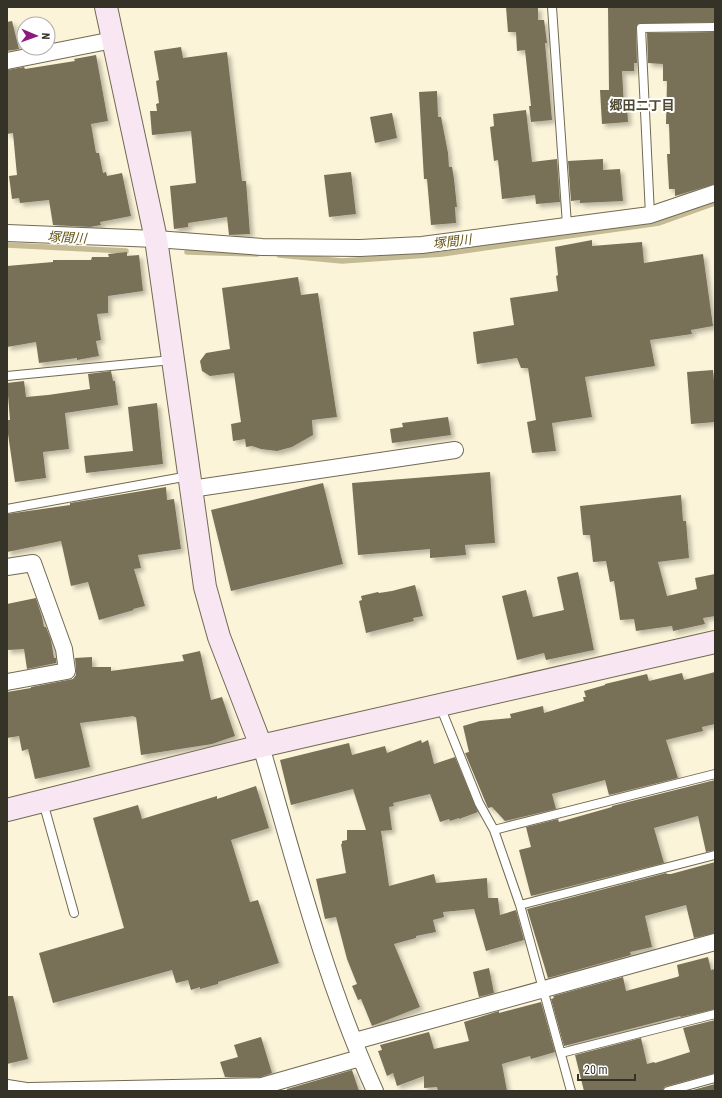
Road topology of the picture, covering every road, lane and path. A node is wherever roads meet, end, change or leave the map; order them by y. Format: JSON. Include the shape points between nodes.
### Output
{"nodes":[{"id":1,"x":106,"y":7,"type":"edge"},
{"id":2,"x":552,"y":7,"type":"edge"},
{"id":3,"x":715,"y":27,"type":"edge"},
{"id":4,"x":113,"y":40,"type":"junction"},
{"id":5,"x":7,"y":61,"type":"edge"},
{"id":6,"x":715,"y":193,"type":"edge"},
{"id":7,"x":650,"y":215,"type":"junction"},
{"id":8,"x":568,"y":225,"type":"junction"},
{"id":9,"x":7,"y":233,"type":"edge"},
{"id":10,"x":156,"y":239,"type":"junction"},
{"id":11,"x":173,"y":360,"type":"junction"},
{"id":12,"x":7,"y":376,"type":"edge"},
{"id":13,"x":455,"y":450,"type":"dead end"},
{"id":14,"x":191,"y":482,"type":"junction"},
{"id":15,"x":7,"y":509,"type":"edge"},
{"id":16,"x":7,"y":567,"type":"edge"},
{"id":17,"x":715,"y":642,"type":"edge"},
{"id":18,"x":7,"y":682,"type":"edge"},
{"id":19,"x":440,"y":705,"type":"junction"},
{"id":20,"x":261,"y":746,"type":"junction"},
{"id":21,"x":715,"y":774,"type":"edge"},
{"id":22,"x":43,"y":801,"type":"junction"},
{"id":23,"x":7,"y":810,"type":"edge"},
{"id":24,"x":494,"y":830,"type":"junction"},
{"id":25,"x":715,"y":854,"type":"edge"},
{"id":26,"x":520,"y":905,"type":"junction"},
{"id":27,"x":74,"y":913,"type":"dead end"},
{"id":28,"x":715,"y":942,"type":"edge"},
{"id":29,"x":542,"y":989,"type":"junction"},
{"id":30,"x":715,"y":1014,"type":"edge"},
{"id":31,"x":355,"y":1041,"type":"junction"},
{"id":32,"x":561,"y":1053,"type":"junction"},
{"id":33,"x":360,"y":1058,"type":"junction"},
{"id":34,"x":715,"y":1078,"type":"edge"},
{"id":35,"x":7,"y":1088,"type":"edge"},
{"id":36,"x":26,"y":1091,"type":"edge"},
{"id":37,"x":30,"y":1091,"type":"edge"},
{"id":38,"x":375,"y":1091,"type":"edge"},
{"id":39,"x":570,"y":1091,"type":"edge"},
{"id":40,"x":668,"y":1091,"type":"edge"}],
"edges":[{"from":1,"to":4,"type":"street"},
{"from":2,"to":8,"type":"lane"},
{"from":3,"to":7,"type":"lane","via":[[641,28]]},
{"from":4,"to":5,"type":"street"},
{"from":4,"to":10,"type":"street"},
{"from":6,"to":7,"type":"street"},
{"from":7,"to":8,"type":"street"},
{"from":8,"to":10,"type":"street","via":[[422,245],[360,248],[262,247]]},
{"from":9,"to":10,"type":"street"},
{"from":10,"to":11,"type":"street"},
{"from":11,"to":12,"type":"lane"},
{"from":11,"to":14,"type":"street"},
{"from":13,"to":14,"type":"street"},
{"from":14,"to":15,"type":"lane"},
{"from":14,"to":20,"type":"street","via":[[205,587],[219,637]]},
{"from":16,"to":18,"type":"street","via":[[33,563],[64,649],[67,671]]},
{"from":17,"to":19,"type":"street"},
{"from":19,"to":20,"type":"street"},
{"from":19,"to":24,"type":"lane","via":[[479,802]]},
{"from":20,"to":22,"type":"street"},
{"from":20,"to":31,"type":"street","via":[[332,985]]},
{"from":21,"to":24,"type":"lane"},
{"from":22,"to":23,"type":"street"},
{"from":22,"to":27,"type":"lane"},
{"from":24,"to":26,"type":"lane"},
{"from":25,"to":26,"type":"lane"},
{"from":26,"to":29,"type":"lane"},
{"from":28,"to":29,"type":"street"},
{"from":29,"to":31,"type":"street"},
{"from":29,"to":32,"type":"lane"},
{"from":30,"to":32,"type":"lane"},
{"from":31,"to":33,"type":"street"},
{"from":32,"to":39,"type":"lane"},
{"from":33,"to":37,"type":"street","via":[[262,1086]]},
{"from":33,"to":38,"type":"street"},
{"from":34,"to":40,"type":"lane"},
{"from":35,"to":36,"type":"street"}]}
